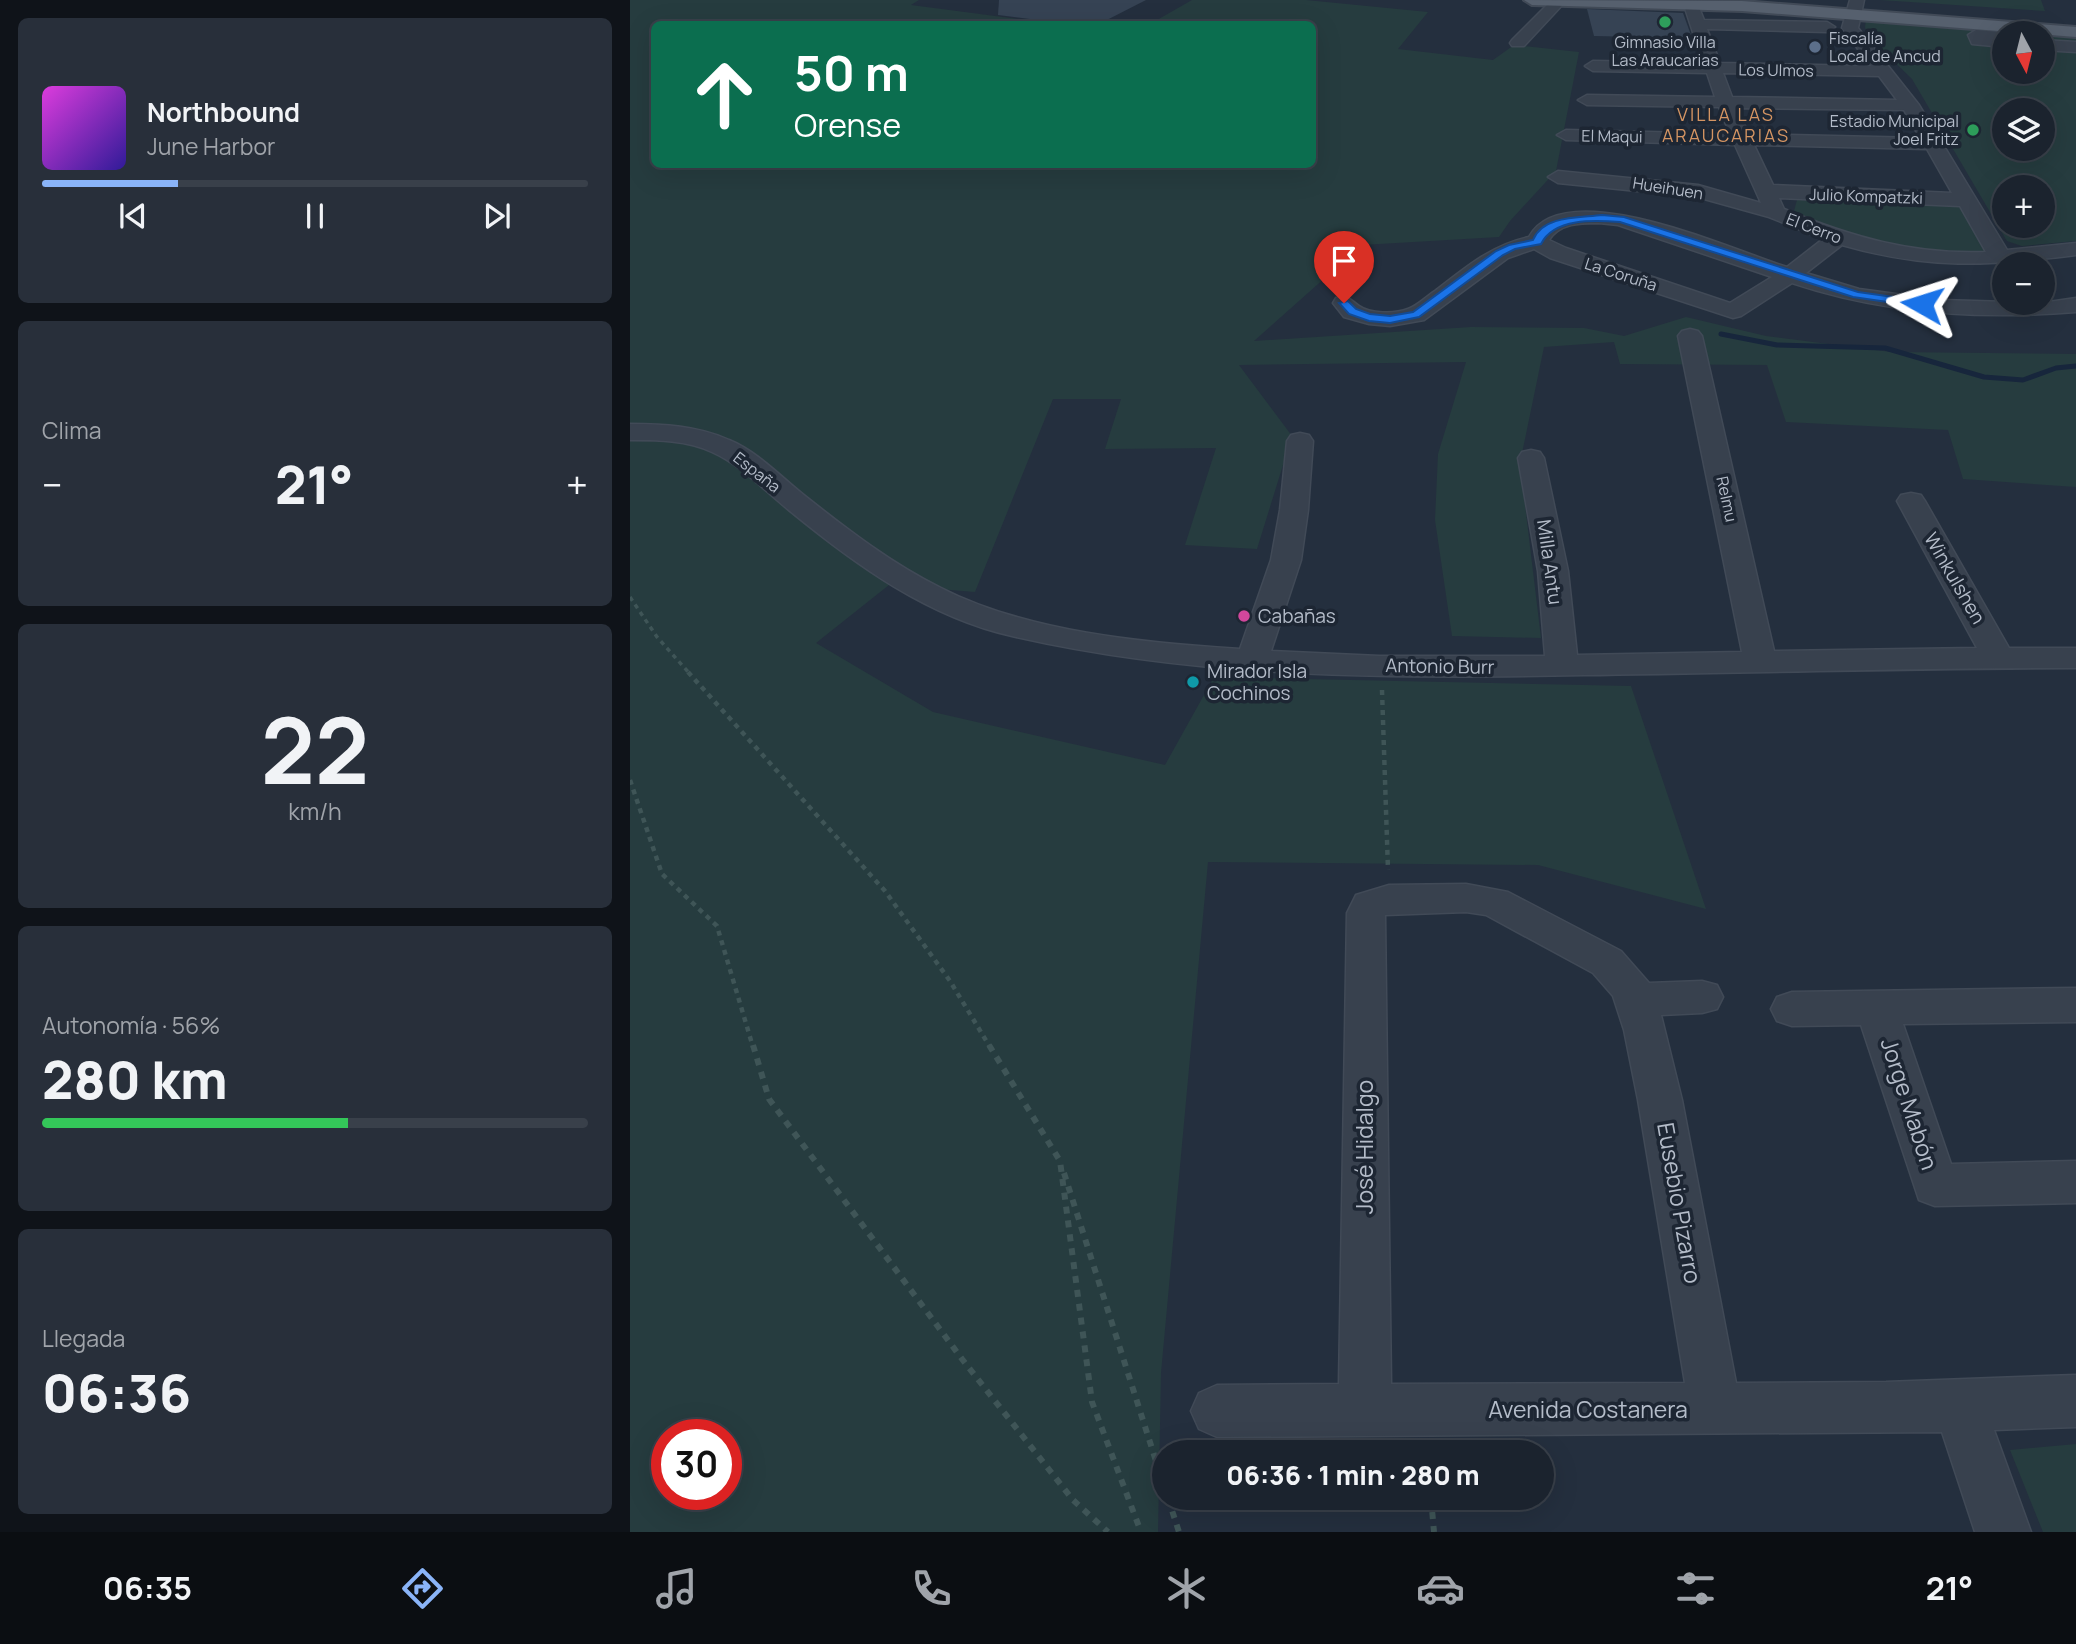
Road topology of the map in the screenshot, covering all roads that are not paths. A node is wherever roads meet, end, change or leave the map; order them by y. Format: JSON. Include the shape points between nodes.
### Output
{"nodes":[{"id":1,"x":1532,"y":0,"type":"edge"},
{"id":2,"x":1558,"y":2,"type":"junction"},
{"id":3,"x":1649,"y":2,"type":"edge"},
{"id":4,"x":1854,"y":8,"type":"edge"},
{"id":5,"x":1693,"y":14,"type":"junction"},
{"id":6,"x":1827,"y":27,"type":"dead end"},
{"id":7,"x":2076,"y":32,"type":"edge"},
{"id":8,"x":1992,"y":36,"type":"edge"},
{"id":9,"x":2055,"y":40,"type":"edge"},
{"id":10,"x":2076,"y":41,"type":"edge"},
{"id":11,"x":1992,"y":42,"type":"edge"},
{"id":12,"x":1518,"y":43,"type":"dead end"},
{"id":13,"x":2055,"y":46,"type":"edge"},
{"id":14,"x":2076,"y":47,"type":"edge"},
{"id":15,"x":1592,"y":66,"type":"dead end"},
{"id":16,"x":1712,"y":69,"type":"junction"},
{"id":17,"x":1883,"y":71,"type":"junction"},
{"id":18,"x":1587,"y":100,"type":"dead end"},
{"id":19,"x":1725,"y":102,"type":"junction"},
{"id":20,"x":1910,"y":105,"type":"junction"},
{"id":21,"x":1566,"y":135,"type":"dead end"},
{"id":22,"x":1742,"y":139,"type":"junction"},
{"id":23,"x":1933,"y":144,"type":"junction"},
{"id":24,"x":1558,"y":177,"type":"dead end"},
{"id":25,"x":1765,"y":191,"type":"junction"},
{"id":26,"x":1967,"y":200,"type":"junction"},
{"id":27,"x":1776,"y":213,"type":"junction"},
{"id":28,"x":1838,"y":238,"type":"junction"},
{"id":29,"x":1537,"y":242,"type":"junction"},
{"id":30,"x":2076,"y":249,"type":"edge"},
{"id":31,"x":2055,"y":254,"type":"edge"},
{"id":32,"x":1992,"y":256,"type":"edge"},
{"id":33,"x":1992,"y":265,"type":"edge"},
{"id":34,"x":1790,"y":275,"type":"junction"},
{"id":35,"x":1344,"y":303,"type":"dead end"},
{"id":36,"x":2055,"y":305,"type":"edge"},
{"id":37,"x":2076,"y":305,"type":"edge"},
{"id":38,"x":1992,"y":307,"type":"edge"},
{"id":39,"x":1690,"y":336,"type":"dead end"},
{"id":40,"x":630,"y":432,"type":"edge"},
{"id":41,"x":1300,"y":442,"type":"dead end"},
{"id":42,"x":1531,"y":458,"type":"dead end"},
{"id":43,"x":1911,"y":501,"type":"dead end"},
{"id":44,"x":832,"y":531,"type":"joint"},
{"id":45,"x":1997,"y":657,"type":"junction"},
{"id":46,"x":2076,"y":657,"type":"edge"},
{"id":47,"x":1252,"y":659,"type":"junction"},
{"id":48,"x":1760,"y":662,"type":"junction"},
{"id":49,"x":1562,"y":666,"type":"junction"},
{"id":50,"x":1389,"y":899,"type":"joint"},
{"id":51,"x":1702,"y":997,"type":"dead end"},
{"id":52,"x":1635,"y":1000,"type":"junction"},
{"id":53,"x":2076,"y":1004,"type":"edge"},
{"id":54,"x":1792,"y":1009,"type":"dead end"},
{"id":55,"x":1877,"y":1009,"type":"junction"},
{"id":56,"x":2076,"y":1182,"type":"edge"},
{"id":57,"x":2076,"y":1401,"type":"edge"},
{"id":58,"x":1959,"y":1405,"type":"junction"},
{"id":59,"x":1715,"y":1409,"type":"junction"},
{"id":60,"x":1365,"y":1410,"type":"junction"},
{"id":61,"x":1217,"y":1411,"type":"dead end"},
{"id":62,"x":2003,"y":1532,"type":"edge"}],
"edges":[{"from":1,"to":2,"type":"main road"},
{"from":2,"to":3,"type":"main road"},
{"from":2,"to":12,"type":"street"},
{"from":3,"to":5,"type":"main road"},
{"from":4,"to":5,"type":"main road","via":[[1742,6]]},
{"from":4,"to":7,"type":"main road"},
{"from":4,"to":17,"type":"street","via":[[1850,28]]},
{"from":5,"to":6,"type":"street"},
{"from":5,"to":16,"type":"street","name":"El Cerro"},
{"from":8,"to":11,"type":"street","via":[[1976,35],[1978,41]]},
{"from":9,"to":10,"type":"street"},
{"from":13,"to":14,"type":"street"},
{"from":15,"to":16,"type":"street","name":"Los Ulmos"},
{"from":16,"to":17,"type":"street","name":"Los Ulmos"},
{"from":16,"to":19,"type":"street","name":"El Cerro"},
{"from":17,"to":20,"type":"street"},
{"from":18,"to":19,"type":"street"},
{"from":19,"to":20,"type":"street"},
{"from":19,"to":22,"type":"street","name":"El Cerro"},
{"from":20,"to":23,"type":"street"},
{"from":21,"to":22,"type":"street","name":"El Maqui"},
{"from":22,"to":23,"type":"street","name":"El Maqui"},
{"from":22,"to":25,"type":"street","name":"El Cerro"},
{"from":23,"to":26,"type":"street"},
{"from":24,"to":27,"type":"street","name":"Hueihuen","via":[[1698,191]]},
{"from":25,"to":26,"type":"street","name":"Julio Kompatzki"},
{"from":25,"to":27,"type":"street","name":"El Cerro"},
{"from":26,"to":32,"type":"street"},
{"from":27,"to":28,"type":"street","name":"El Cerro"},
{"from":28,"to":33,"type":"street","name":"El Cerro"},
{"from":28,"to":34,"type":"street"},
{"from":29,"to":34,"type":"street","via":[[1555,223],[1621,219]]},
{"from":29,"to":34,"type":"street","name":"La Coruña","via":[[1733,311]]},
{"from":29,"to":35,"type":"street","via":[[1500,253],[1416,315],[1369,317],[1352,312]]},
{"from":30,"to":31,"type":"street"},
{"from":34,"to":38,"type":"street","via":[[1878,299]]},
{"from":36,"to":37,"type":"street"},
{"from":39,"to":48,"type":"street","name":"Relmu"},
{"from":40,"to":44,"type":"street","name":"España","via":[[689,437],[723,447]]},
{"from":41,"to":47,"type":"street","via":[[1291,541]]},
{"from":42,"to":49,"type":"street","name":"Milla Antu","via":[[1553,570]]},
{"from":43,"to":45,"type":"street","name":"Winkulshen"},
{"from":44,"to":47,"type":"street","name":"Antonio Burr","via":[[933,595],[1009,626],[1154,650]]},
{"from":45,"to":46,"type":"street","name":"Antonio Burr"},
{"from":45,"to":48,"type":"street","name":"Antonio Burr"},
{"from":47,"to":49,"type":"street","name":"Antonio Burr","via":[[1444,668]]},
{"from":48,"to":49,"type":"street","name":"Antonio Burr"},
{"from":50,"to":52,"type":"street","name":"Eusebio Pizarro","via":[[1494,902],[1607,962],[1631,988]]},
{"from":50,"to":60,"type":"street","name":"José Hidalgo","via":[[1370,905],[1365,922]]},
{"from":51,"to":52,"type":"street"},
{"from":52,"to":59,"type":"street","name":"Eusebio Pizarro","via":[[1660,1100]]},
{"from":53,"to":55,"type":"street","name":"Jorge Mabón"},
{"from":54,"to":55,"type":"street","name":"Jorge Mabón"},
{"from":55,"to":56,"type":"street","name":"Jorge Mabón","via":[[1935,1185]]},
{"from":57,"to":58,"type":"street","name":"Avenida Costanera"},
{"from":58,"to":59,"type":"street","name":"Avenida Costanera"},
{"from":58,"to":62,"type":"street"},
{"from":59,"to":60,"type":"street","name":"Avenida Costanera"},
{"from":60,"to":61,"type":"street","name":"Avenida Costanera"}]}
